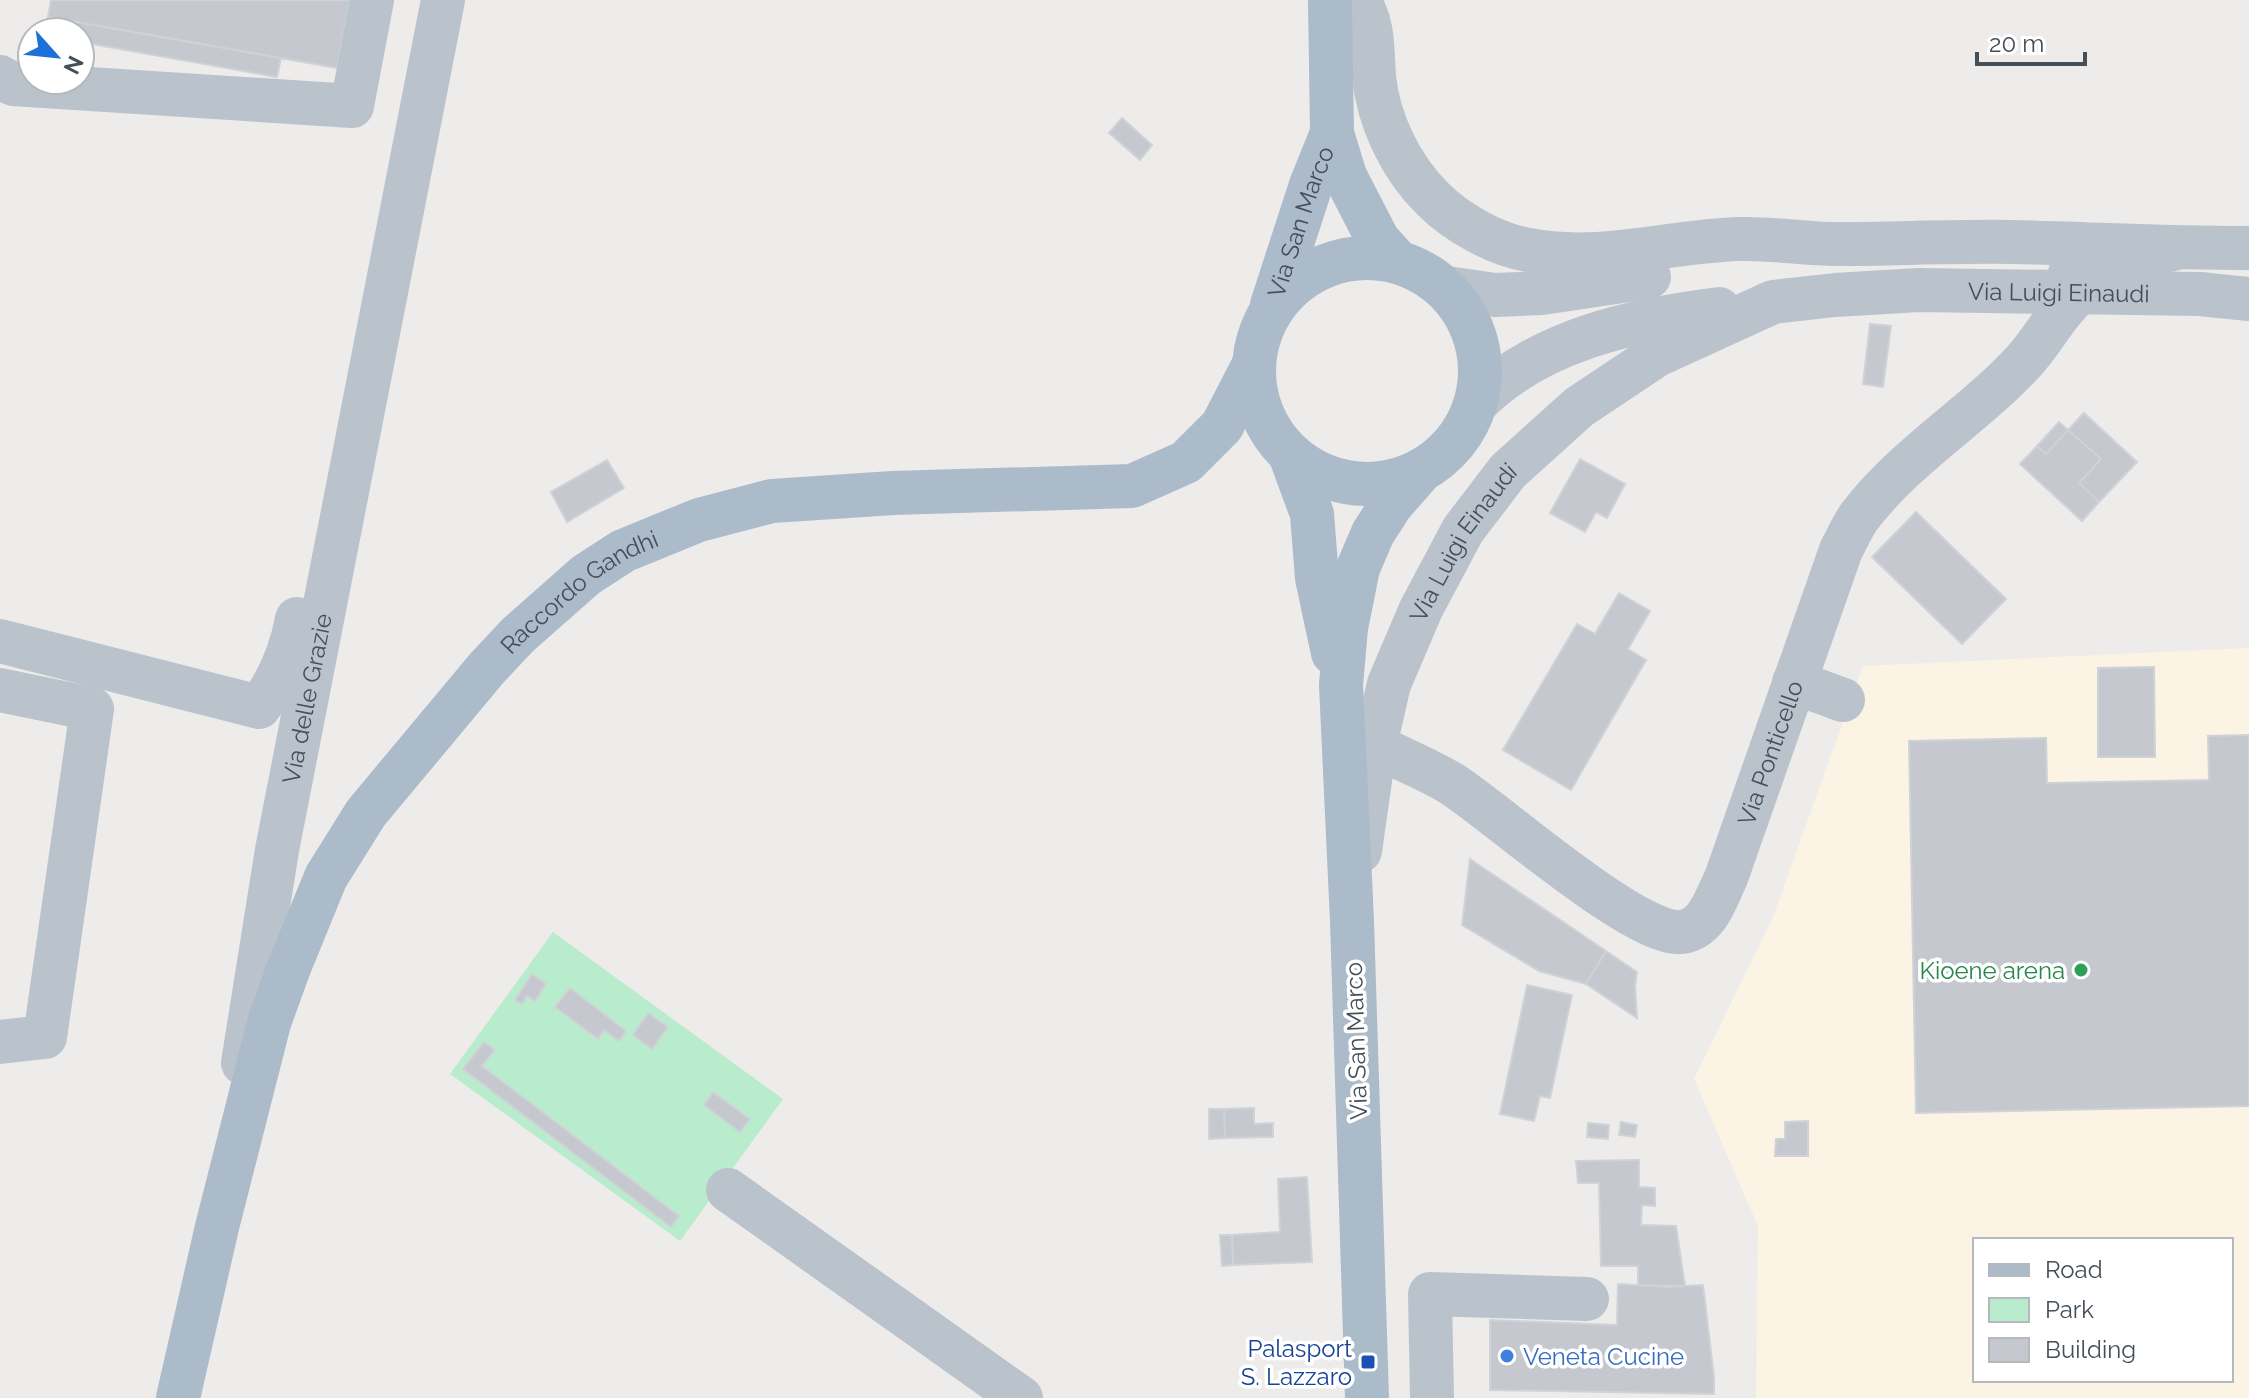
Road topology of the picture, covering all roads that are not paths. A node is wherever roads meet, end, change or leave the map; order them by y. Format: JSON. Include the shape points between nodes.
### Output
{"nodes":[{"id":1,"x":372,"y":0,"type":"edge"},
{"id":2,"x":443,"y":0,"type":"edge"},
{"id":3,"x":1330,"y":0,"type":"edge"},
{"id":4,"x":1359,"y":0,"type":"edge"},
{"id":5,"x":0,"y":77,"type":"edge"},
{"id":6,"x":1332,"y":133,"type":"junction"},
{"id":7,"x":395,"y":244,"type":"junction"},
{"id":8,"x":1832,"y":244,"type":"junction"},
{"id":9,"x":2176,"y":248,"type":"junction"},
{"id":10,"x":2249,"y":248,"type":"edge"},
{"id":11,"x":1397,"y":261,"type":"junction"},
{"id":12,"x":1446,"y":288,"type":"junction"},
{"id":13,"x":2079,"y":293,"type":"junction"},
{"id":14,"x":2249,"y":299,"type":"edge"},
{"id":15,"x":1773,"y":302,"type":"junction"},
{"id":16,"x":1271,"y":309,"type":"junction"},
{"id":17,"x":1253,"y":366,"type":"junction"},
{"id":18,"x":1476,"y":403,"type":"junction"},
{"id":19,"x":1291,"y":457,"type":"junction"},
{"id":20,"x":1420,"y":472,"type":"junction"},
{"id":21,"x":0,"y":641,"type":"edge"},
{"id":22,"x":1794,"y":682,"type":"junction"},
{"id":23,"x":1341,"y":685,"type":"junction"},
{"id":24,"x":0,"y":690,"type":"edge"},
{"id":25,"x":1843,"y":700,"type":"dead end"},
{"id":26,"x":1375,"y":745,"type":"junction"},
{"id":27,"x":1352,"y":921,"type":"junction"},
{"id":28,"x":0,"y":1042,"type":"edge"},
{"id":29,"x":728,"y":1190,"type":"dead end"},
{"id":30,"x":217,"y":1227,"type":"junction"},
{"id":31,"x":1587,"y":1299,"type":"dead end"},
{"id":32,"x":178,"y":1398,"type":"edge"},
{"id":33,"x":1021,"y":1398,"type":"edge"},
{"id":34,"x":1367,"y":1398,"type":"edge"},
{"id":35,"x":1432,"y":1398,"type":"edge"}],
"edges":[{"from":1,"to":5,"type":"street","via":[[352,106],[13,84]]},
{"from":2,"to":7,"type":"street","name":"Via delle Grazie"},
{"from":3,"to":6,"type":"main road","name":"Via San Marco"},
{"from":4,"to":8,"type":"street","name":"Via Luigi Einaudi","via":[[1374,36],[1379,109],[1395,145],[1433,200],[1493,238],[1526,250],[1569,255],[1740,239]]},
{"from":6,"to":11,"type":"main road","name":"Via San Marco","via":[[1345,176],[1378,240]]},
{"from":6,"to":16,"type":"main road","name":"Via San Marco"},
{"from":7,"to":21,"type":"street","via":[[351,330],[293,639],[274,686],[259,707]]},
{"from":7,"to":30,"type":"street","name":"Via delle Grazie","via":[[277,850]]},
{"from":8,"to":9,"type":"street","name":"Via Luigi Einaudi","via":[[2010,242]]},
{"from":8,"to":12,"type":"street","name":"Via Luigi Einaudi","via":[[1752,262],[1542,293],[1495,295]]},
{"from":9,"to":10,"type":"street","name":"Via Luigi Einaudi"},
{"from":9,"to":13,"type":"street","via":[[2070,273]]},
{"from":11,"to":12,"type":"main road"},
{"from":11,"to":16,"type":"main road","via":[[1350,258],[1305,275]]},
{"from":12,"to":18,"type":"main road","via":[[1477,341],[1481,372]]},
{"from":13,"to":14,"type":"street","name":"Via Luigi Einaudi"},
{"from":13,"to":15,"type":"street","name":"Via Luigi Einaudi","via":[[1919,290]]},
{"from":13,"to":22,"type":"street","name":"Via Ponticello","via":[[2025,361],[1857,520],[1841,550]]},
{"from":15,"to":18,"type":"street","name":"Via Luigi Einaudi","via":[[1693,312],[1583,338],[1524,364]]},
{"from":15,"to":26,"type":"street","name":"Via Luigi Einaudi","via":[[1657,355],[1579,407],[1508,471],[1463,530],[1421,609],[1389,684]]},
{"from":16,"to":17,"type":"main road","via":[[1255,346]]},
{"from":17,"to":19,"type":"main road","via":[[1262,416]]},
{"from":17,"to":30,"type":"main road","name":"Raccordo Gandhi","via":[[1222,426],[1186,462],[1132,486],[772,501],[699,520],[623,551],[586,575],[487,668],[366,813],[326,877],[269,1023]]},
{"from":18,"to":20,"type":"main road","via":[[1464,431]]},
{"from":19,"to":20,"type":"main road","via":[[1331,479],[1376,485]]},
{"from":19,"to":23,"type":"main road","name":"Via San Marco","via":[[1312,514],[1325,627]]},
{"from":20,"to":23,"type":"main road","name":"Via San Marco","via":[[1391,505],[1358,568]]},
{"from":22,"to":25,"type":"street"},
{"from":22,"to":26,"type":"street","name":"Via Ponticello","via":[[1726,878],[1703,921],[1684,932],[1660,928],[1599,895],[1451,783]]},
{"from":23,"to":27,"type":"main road","name":"Via San Marco"},
{"from":24,"to":28,"type":"street","via":[[92,709],[45,1037]]},
{"from":26,"to":27,"type":"street","name":"Via Luigi Einaudi"},
{"from":27,"to":34,"type":"main road","name":"Via San Marco"},
{"from":29,"to":33,"type":"street"},
{"from":30,"to":32,"type":"main road","name":"Via delle Grazie"},
{"from":31,"to":35,"type":"street","via":[[1430,1294]]}]}
